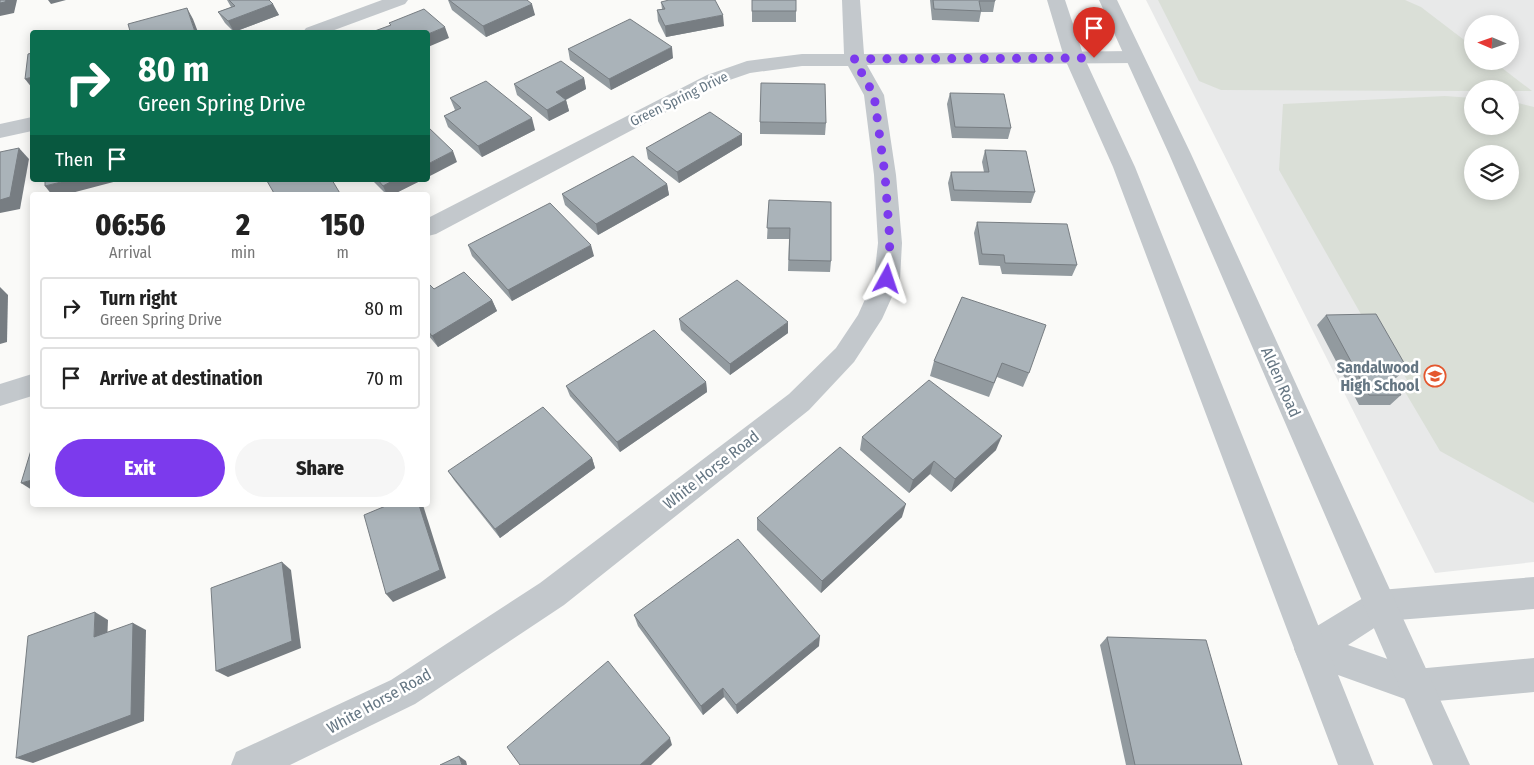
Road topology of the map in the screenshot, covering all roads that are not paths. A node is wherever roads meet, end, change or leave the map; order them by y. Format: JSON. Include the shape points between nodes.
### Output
{"nodes":[{"id":1,"x":399,"y":0,"type":"edge"},
{"id":2,"x":851,"y":0,"type":"edge"},
{"id":3,"x":1056,"y":0,"type":"edge"},
{"id":4,"x":1108,"y":0,"type":"edge"},
{"id":5,"x":319,"y":30,"type":"edge"},
{"id":6,"x":1074,"y":58,"type":"junction"},
{"id":7,"x":1134,"y":58,"type":"junction"},
{"id":8,"x":854,"y":59,"type":"junction"},
{"id":9,"x":30,"y":124,"type":"edge"},
{"id":10,"x":0,"y":131,"type":"edge"},
{"id":11,"x":430,"y":227,"type":"edge"},
{"id":12,"x":30,"y":386,"type":"edge"},
{"id":13,"x":0,"y":395,"type":"edge"},
{"id":14,"x":1534,"y":593,"type":"edge"},
{"id":15,"x":1380,"y":606,"type":"junction"},
{"id":16,"x":1311,"y":649,"type":"junction"},
{"id":17,"x":1534,"y":675,"type":"edge"},
{"id":18,"x":1416,"y":686,"type":"junction"},
{"id":19,"x":249,"y":765,"type":"edge"},
{"id":20,"x":1356,"y":765,"type":"edge"},
{"id":21,"x":1452,"y":765,"type":"edge"}],
"edges":[{"from":1,"to":5,"type":"street"},
{"from":2,"to":8,"type":"street","name":"White Horse Road"},
{"from":3,"to":6,"type":"street"},
{"from":4,"to":7,"type":"street","name":"Alden Road"},
{"from":6,"to":7,"type":"street","name":"Green Spring Drive"},
{"from":6,"to":8,"type":"street","name":"Green Spring Drive"},
{"from":6,"to":16,"type":"street","via":[[1124,167]]},
{"from":7,"to":15,"type":"street","name":"Alden Road","via":[[1180,154]]},
{"from":8,"to":11,"type":"street","name":"Green Spring Drive","via":[[772,63],[746,67],[714,79]]},
{"from":8,"to":19,"type":"street","name":"White Horse Road","via":[[874,95],[890,242],[887,279],[869,319],[845,355],[799,402],[552,594],[403,692]]},
{"from":9,"to":10,"type":"street"},
{"from":12,"to":13,"type":"street"},
{"from":14,"to":15,"type":"street"},
{"from":15,"to":16,"type":"street"},
{"from":15,"to":18,"type":"street","name":"Alden Road"},
{"from":16,"to":18,"type":"street"},
{"from":16,"to":20,"type":"street"},
{"from":17,"to":18,"type":"street"},
{"from":18,"to":21,"type":"street","name":"Alden Road"}]}
